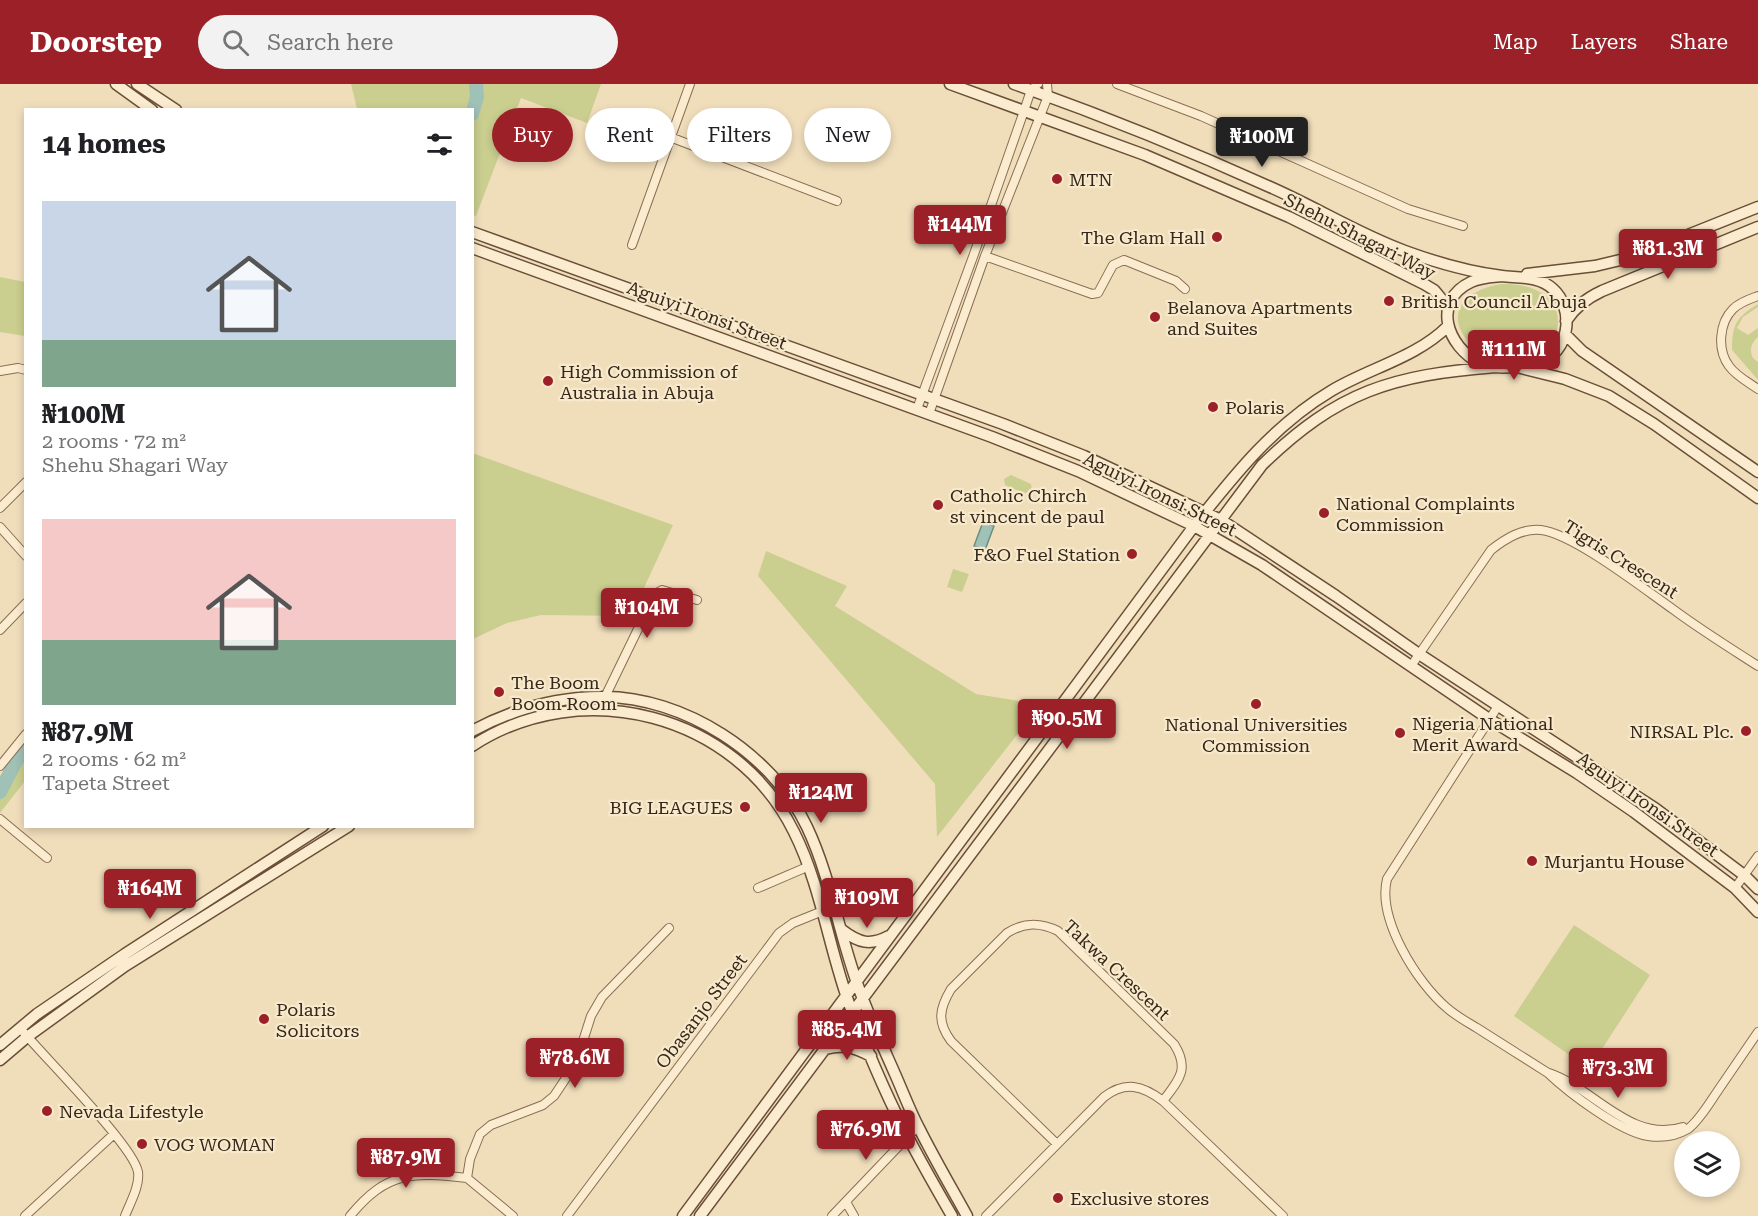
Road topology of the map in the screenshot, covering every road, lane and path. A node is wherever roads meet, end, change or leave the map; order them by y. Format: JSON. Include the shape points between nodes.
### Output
{"nodes":[{"id":1,"x":116,"y":84,"type":"edge"},
{"id":2,"x":137,"y":84,"type":"edge"},
{"id":3,"x":690,"y":84,"type":"edge"},
{"id":4,"x":950,"y":84,"type":"edge"},
{"id":5,"x":1014,"y":84,"type":"edge"},
{"id":6,"x":1047,"y":84,"type":"edge"},
{"id":7,"x":1117,"y":84,"type":"edge"},
{"id":8,"x":1035,"y":87,"type":"edge"},
{"id":9,"x":1048,"y":96,"type":"junction"},
{"id":10,"x":149,"y":108,"type":"edge"},
{"id":11,"x":173,"y":108,"type":"edge"},
{"id":12,"x":1024,"y":111,"type":"junction"},
{"id":13,"x":1040,"y":117,"type":"junction"},
{"id":14,"x":675,"y":124,"type":"edge"},
{"id":15,"x":675,"y":139,"type":"edge"},
{"id":16,"x":661,"y":162,"type":"edge"},
{"id":17,"x":837,"y":201,"type":"dead end"},
{"id":18,"x":1758,"y":207,"type":"edge"},
{"id":19,"x":1463,"y":226,"type":"dead end"},
{"id":20,"x":1758,"y":227,"type":"edge"},
{"id":21,"x":474,"y":233,"type":"edge"},
{"id":22,"x":632,"y":245,"type":"dead end"},
{"id":23,"x":474,"y":249,"type":"edge"},
{"id":24,"x":985,"y":256,"type":"junction"},
{"id":25,"x":1507,"y":276,"type":"junction"},
{"id":26,"x":1185,"y":289,"type":"dead end"},
{"id":27,"x":1758,"y":296,"type":"edge"},
{"id":28,"x":1448,"y":308,"type":"junction"},
{"id":29,"x":1566,"y":321,"type":"junction"},
{"id":30,"x":1448,"y":326,"type":"junction"},
{"id":31,"x":1565,"y":334,"type":"junction"},
{"id":32,"x":1496,"y":367,"type":"junction"},
{"id":33,"x":1515,"y":367,"type":"junction"},
{"id":34,"x":24,"y":370,"type":"edge"},
{"id":35,"x":0,"y":371,"type":"edge"},
{"id":36,"x":1758,"y":389,"type":"edge"},
{"id":37,"x":923,"y":393,"type":"junction"},
{"id":38,"x":935,"y":398,"type":"junction"},
{"id":39,"x":917,"y":409,"type":"junction"},
{"id":40,"x":929,"y":414,"type":"junction"},
{"id":41,"x":1758,"y":472,"type":"edge"},
{"id":42,"x":24,"y":484,"type":"edge"},
{"id":43,"x":1758,"y":498,"type":"edge"},
{"id":44,"x":0,"y":508,"type":"edge"},
{"id":45,"x":1205,"y":512,"type":"junction"},
{"id":46,"x":1221,"y":520,"type":"junction"},
{"id":47,"x":1194,"y":526,"type":"junction"},
{"id":48,"x":0,"y":527,"type":"edge"},
{"id":49,"x":1210,"y":535,"type":"junction"},
{"id":50,"x":24,"y":554,"type":"edge"},
{"id":51,"x":697,"y":600,"type":"dead end"},
{"id":52,"x":24,"y":605,"type":"edge"},
{"id":53,"x":0,"y":630,"type":"edge"},
{"id":54,"x":1419,"y":654,"type":"junction"},
{"id":55,"x":1412,"y":666,"type":"junction"},
{"id":56,"x":1758,"y":666,"type":"edge"},
{"id":57,"x":605,"y":697,"type":"junction"},
{"id":58,"x":1498,"y":706,"type":"junction"},
{"id":59,"x":1489,"y":719,"type":"junction"},
{"id":60,"x":474,"y":730,"type":"edge"},
{"id":61,"x":24,"y":736,"type":"edge"},
{"id":62,"x":474,"y":745,"type":"edge"},
{"id":63,"x":0,"y":766,"type":"edge"},
{"id":64,"x":0,"y":819,"type":"edge"},
{"id":65,"x":320,"y":828,"type":"edge"},
{"id":66,"x":346,"y":828,"type":"edge"},
{"id":67,"x":1758,"y":856,"type":"edge"},
{"id":68,"x":47,"y":858,"type":"dead end"},
{"id":69,"x":807,"y":867,"type":"junction"},
{"id":70,"x":1744,"y":875,"type":"junction"},
{"id":71,"x":758,"y":888,"type":"dead end"},
{"id":72,"x":1735,"y":888,"type":"junction"},
{"id":73,"x":1758,"y":888,"type":"edge"},
{"id":74,"x":835,"y":906,"type":"junction"},
{"id":75,"x":822,"y":911,"type":"junction"},
{"id":76,"x":1758,"y":912,"type":"edge"},
{"id":77,"x":669,"y":928,"type":"dead end"},
{"id":78,"x":842,"y":930,"type":"junction"},
{"id":79,"x":892,"y":935,"type":"junction"},
{"id":80,"x":857,"y":983,"type":"junction"},
{"id":81,"x":846,"y":996,"type":"junction"},
{"id":82,"x":863,"y":1000,"type":"junction"},
{"id":83,"x":853,"y":1012,"type":"junction"},
{"id":84,"x":1758,"y":1032,"type":"edge"},
{"id":85,"x":23,"y":1033,"type":"junction"},
{"id":86,"x":0,"y":1045,"type":"edge"},
{"id":87,"x":825,"y":1049,"type":"junction"},
{"id":88,"x":871,"y":1056,"type":"junction"},
{"id":89,"x":0,"y":1060,"type":"edge"},
{"id":90,"x":1163,"y":1101,"type":"junction"},
{"id":91,"x":918,"y":1126,"type":"junction"},
{"id":92,"x":114,"y":1134,"type":"junction"},
{"id":93,"x":907,"y":1136,"type":"junction"},
{"id":94,"x":1057,"y":1144,"type":"junction"},
{"id":95,"x":467,"y":1178,"type":"junction"},
{"id":96,"x":846,"y":1202,"type":"junction"},
{"id":97,"x":25,"y":1216,"type":"edge"},
{"id":98,"x":125,"y":1216,"type":"edge"},
{"id":99,"x":350,"y":1216,"type":"edge"},
{"id":100,"x":513,"y":1216,"type":"edge"},
{"id":101,"x":567,"y":1216,"type":"edge"},
{"id":102,"x":682,"y":1216,"type":"edge"},
{"id":103,"x":700,"y":1216,"type":"edge"},
{"id":104,"x":832,"y":1216,"type":"edge"},
{"id":105,"x":854,"y":1216,"type":"edge"},
{"id":106,"x":952,"y":1216,"type":"edge"},
{"id":107,"x":967,"y":1216,"type":"edge"},
{"id":108,"x":986,"y":1216,"type":"edge"},
{"id":109,"x":1282,"y":1216,"type":"edge"}],
"edges":[{"from":1,"to":10,"type":"main road"},
{"from":2,"to":11,"type":"main road"},
{"from":3,"to":14,"type":"street"},
{"from":4,"to":12,"type":"main road","name":"Shehu Shagari Way"},
{"from":5,"to":8,"type":"main road","name":"Shehu Shagari Way"},
{"from":6,"to":9,"type":"street"},
{"from":7,"to":19,"type":"street","via":[[1201,116],[1408,209]]},
{"from":8,"to":9,"type":"main road","name":"Shehu Shagari Way"},
{"from":8,"to":12,"type":"street"},
{"from":9,"to":13,"type":"street"},
{"from":9,"to":25,"type":"main road","name":"Shehu Shagari Way","via":[[1251,178],[1383,242],[1427,258]]},
{"from":12,"to":13,"type":"main road","name":"Shehu Shagari Way"},
{"from":12,"to":37,"type":"street"},
{"from":13,"to":24,"type":"street"},
{"from":13,"to":28,"type":"main road","name":"Shehu Shagari Way","via":[[1145,154],[1289,217],[1424,284]]},
{"from":15,"to":17,"type":"street"},
{"from":16,"to":22,"type":"street"},
{"from":18,"to":25,"type":"main road","via":[[1633,257],[1595,266]]},
{"from":20,"to":29,"type":"main road","via":[[1602,291],[1583,302]]},
{"from":21,"to":37,"type":"main road","name":"Aguiyi Ironsi Street"},
{"from":23,"to":39,"type":"main road","name":"Aguiyi Ironsi Street"},
{"from":24,"to":26,"type":"street","via":[[1092,294],[1098,293],[1113,265],[1124,260],[1176,281]]},
{"from":24,"to":38,"type":"street"},
{"from":25,"to":28,"type":"main road","via":[[1470,282],[1459,290]]},
{"from":25,"to":29,"type":"main road","via":[[1546,283],[1555,290]]},
{"from":27,"to":36,"type":"street","via":[[1734,307],[1725,320],[1721,348],[1735,373]]},
{"from":28,"to":30,"type":"main road"},
{"from":29,"to":31,"type":"main road"},
{"from":30,"to":32,"type":"main road","via":[[1459,347],[1470,357]]},
{"from":30,"to":45,"type":"main road","via":[[1434,340],[1333,390],[1287,422],[1245,462]]},
{"from":31,"to":33,"type":"main road","via":[[1559,348],[1547,359]]},
{"from":31,"to":41,"type":"main road","via":[[1582,351]]},
{"from":32,"to":33,"type":"main road"},
{"from":32,"to":46,"type":"main road","via":[[1401,380],[1334,407],[1298,432],[1262,465]]},
{"from":33,"to":43,"type":"main road","via":[[1565,379],[1609,396]]},
{"from":34,"to":35,"type":"street"},
{"from":37,"to":38,"type":"main road","name":"Aguiyi Ironsi Street"},
{"from":37,"to":39,"type":"street"},
{"from":38,"to":40,"type":"street"},
{"from":38,"to":45,"type":"main road","name":"Aguiyi Ironsi Street","via":[[1063,448]]},
{"from":39,"to":40,"type":"main road","name":"Aguiyi Ironsi Street"},
{"from":40,"to":47,"type":"main road","name":"Aguiyi Ironsi Street","via":[[1078,471]]},
{"from":42,"to":44,"type":"street"},
{"from":45,"to":46,"type":"main road","name":"Aguiyi Ironsi Street"},
{"from":45,"to":47,"type":"main road"},
{"from":46,"to":49,"type":"main road"},
{"from":46,"to":54,"type":"main road","name":"Aguiyi Ironsi Street"},
{"from":47,"to":49,"type":"main road","name":"Aguiyi Ironsi Street"},
{"from":47,"to":79,"type":"main road"},
{"from":48,"to":50,"type":"street"},
{"from":49,"to":55,"type":"main road","name":"Aguiyi Ironsi Street","via":[[1262,565]]},
{"from":49,"to":82,"type":"main road"},
{"from":51,"to":57,"type":"street","via":[[662,590],[655,594]]},
{"from":52,"to":53,"type":"street"},
{"from":54,"to":55,"type":"street","name":"Tigris Crescent"},
{"from":54,"to":56,"type":"street","name":"Tigris Crescent","via":[[1491,550],[1523,531],[1542,530],[1560,535],[1605,562]]},
{"from":54,"to":58,"type":"main road","name":"Aguiyi Ironsi Street"},
{"from":55,"to":59,"type":"main road","name":"Aguiyi Ironsi Street"},
{"from":57,"to":60,"type":"main road","via":[[525,707]]},
{"from":57,"to":74,"type":"main road","via":[[647,703],[687,716],[726,736],[756,759],[788,796],[806,825]]},
{"from":58,"to":59,"type":"street"},
{"from":58,"to":70,"type":"main road","name":"Aguiyi Ironsi Street","via":[[1656,809]]},
{"from":59,"to":72,"type":"main road","name":"Aguiyi Ironsi Street","via":[[1634,812]]},
{"from":59,"to":84,"type":"street","via":[[1387,879],[1384,891],[1396,935],[1412,966],[1440,1002],[1608,1118],[1648,1136],[1673,1136],[1689,1128]]},
{"from":61,"to":63,"type":"street"},
{"from":62,"to":69,"type":"main road","via":[[509,727],[567,712],[624,712],[674,723],[721,747],[752,774],[795,832]]},
{"from":64,"to":68,"type":"street"},
{"from":65,"to":85,"type":"main road","via":[[36,1014]]},
{"from":66,"to":85,"type":"main road"},
{"from":67,"to":70,"type":"street"},
{"from":69,"to":71,"type":"street"},
{"from":69,"to":75,"type":"main road"},
{"from":70,"to":72,"type":"street"},
{"from":70,"to":73,"type":"main road","name":"Aguiyi Ironsi Street"},
{"from":72,"to":76,"type":"main road","name":"Aguiyi Ironsi Street"},
{"from":74,"to":75,"type":"street","name":"Obasanjo Street"},
{"from":74,"to":78,"type":"main road"},
{"from":75,"to":81,"type":"main road"},
{"from":75,"to":101,"type":"street","name":"Obasanjo Street","via":[[779,933]]},
{"from":77,"to":95,"type":"street","via":[[602,997],[591,1016],[576,1063],[554,1096],[528,1113],[491,1125],[480,1134]]},
{"from":78,"to":79,"type":"main road","via":[[862,943],[878,942]]},
{"from":78,"to":80,"type":"main road"},
{"from":79,"to":80,"type":"main road"},
{"from":80,"to":81,"type":"main road"},
{"from":80,"to":82,"type":"main road"},
{"from":81,"to":83,"type":"main road"},
{"from":81,"to":102,"type":"main road"},
{"from":82,"to":83,"type":"main road"},
{"from":82,"to":91,"type":"main road"},
{"from":83,"to":87,"type":"main road"},
{"from":83,"to":88,"type":"main road"},
{"from":85,"to":86,"type":"main road"},
{"from":85,"to":89,"type":"main road"},
{"from":85,"to":92,"type":"street"},
{"from":87,"to":88,"type":"main road","via":[[848,1046]]},
{"from":87,"to":103,"type":"main road"},
{"from":88,"to":93,"type":"main road"},
{"from":90,"to":94,"type":"street","via":[[1144,1088],[1119,1087]]},
{"from":90,"to":94,"type":"street","name":"Takwa Crescent","via":[[1182,1072],[1180,1053],[1174,1044],[1058,931],[1047,925],[1016,927],[951,989],[940,1019],[951,1041]]},
{"from":90,"to":109,"type":"street"},
{"from":91,"to":93,"type":"street"},
{"from":91,"to":107,"type":"main road"},
{"from":92,"to":97,"type":"street"},
{"from":92,"to":98,"type":"street","via":[[139,1174]]},
{"from":93,"to":96,"type":"street"},
{"from":93,"to":106,"type":"main road"},
{"from":94,"to":108,"type":"street"},
{"from":95,"to":99,"type":"street","via":[[407,1175],[376,1189]]},
{"from":95,"to":100,"type":"street"},
{"from":96,"to":104,"type":"street"},
{"from":96,"to":105,"type":"street"}]}
